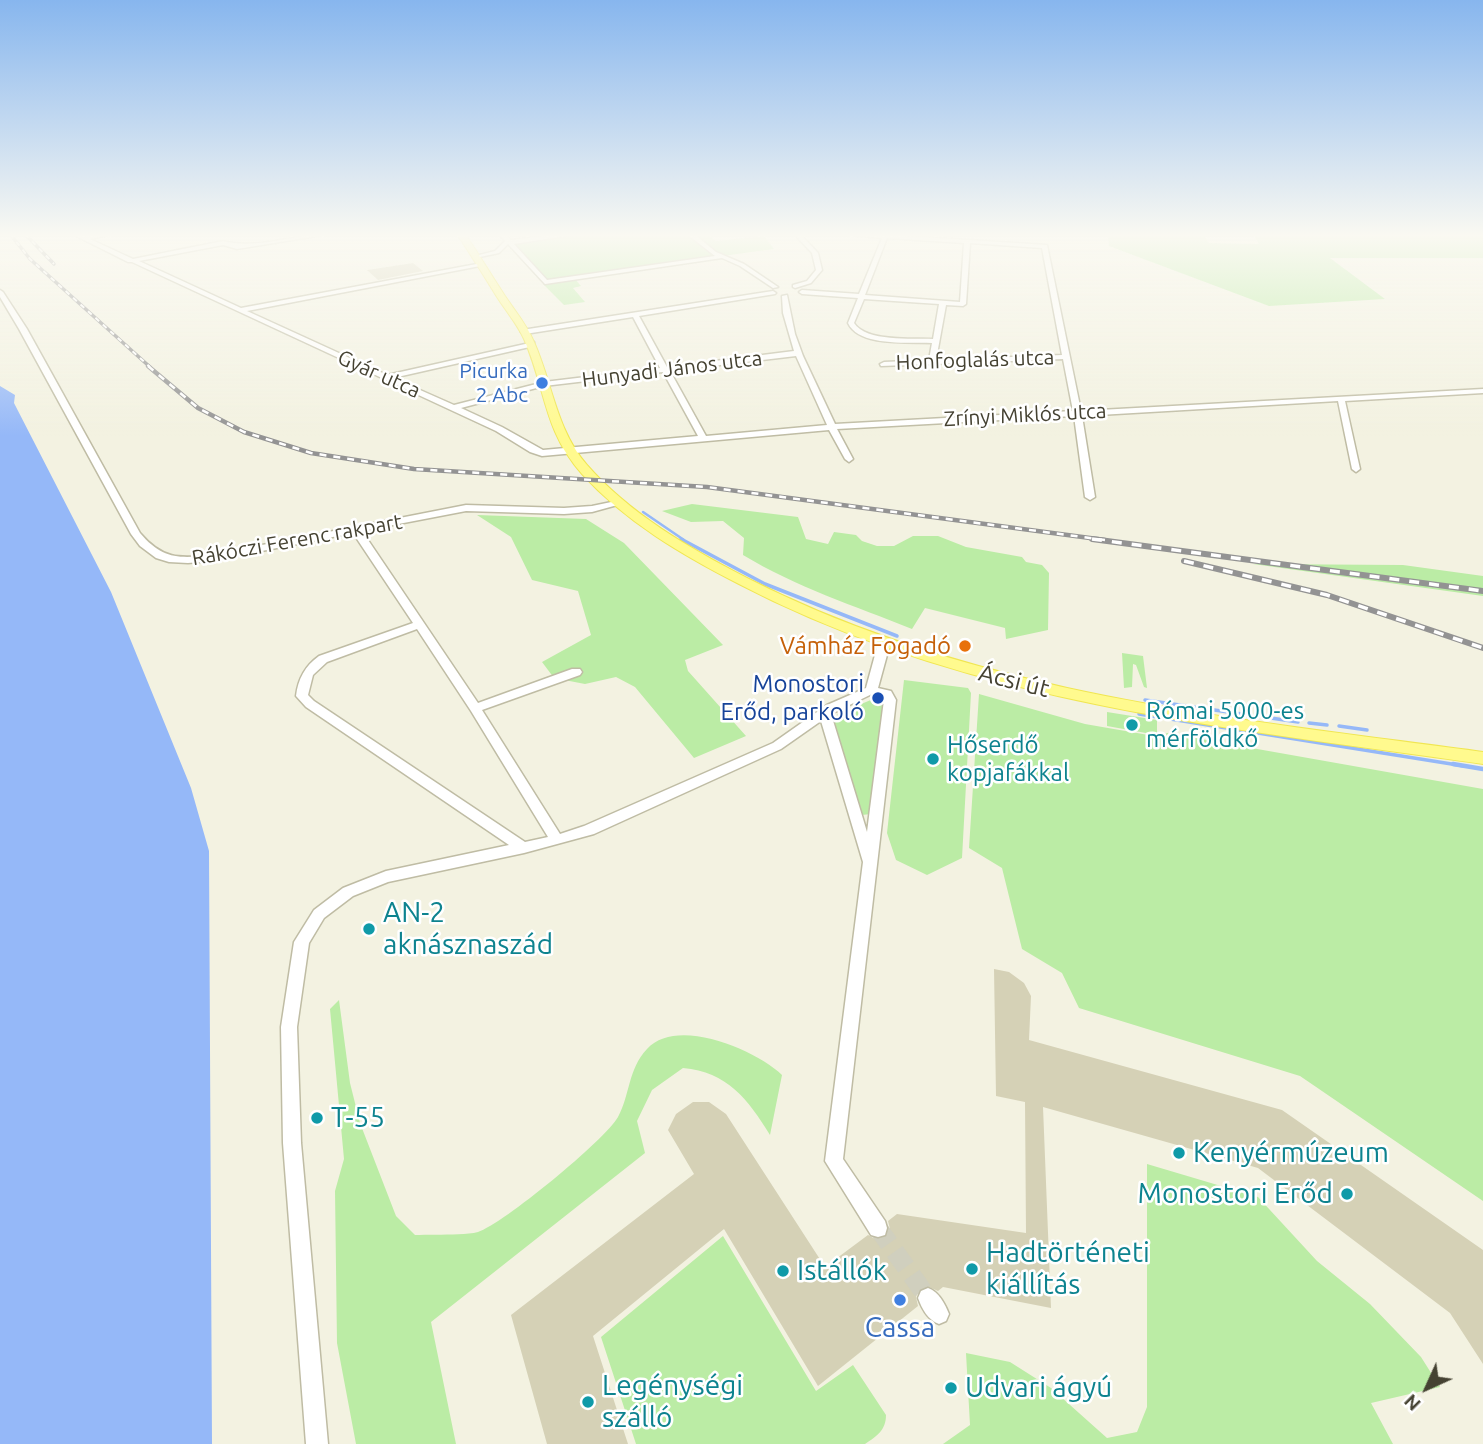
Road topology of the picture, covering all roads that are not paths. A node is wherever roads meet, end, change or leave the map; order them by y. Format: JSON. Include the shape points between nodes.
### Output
{"nodes":[{"id":1,"x":6,"y":301,"type":"edge"},
{"id":2,"x":220,"y":301,"type":"edge"},
{"id":3,"x":280,"y":301,"type":"edge"},
{"id":4,"x":505,"y":301,"type":"edge"},
{"id":5,"x":707,"y":301,"type":"edge"},
{"id":6,"x":785,"y":301,"type":"edge"},
{"id":7,"x":861,"y":301,"type":"edge"},
{"id":8,"x":935,"y":301,"type":"edge"},
{"id":9,"x":963,"y":301,"type":"edge"},
{"id":10,"x":1056,"y":301,"type":"edge"},
{"id":11,"x":943,"y":302,"type":"junction"},
{"id":12,"x":239,"y":310,"type":"junction"},
{"id":13,"x":635,"y":315,"type":"junction"},
{"id":14,"x":525,"y":332,"type":"junction"},
{"id":15,"x":935,"y":341,"type":"junction"},
{"id":16,"x":531,"y":344,"type":"junction"},
{"id":17,"x":800,"y":353,"type":"junction"},
{"id":18,"x":1067,"y":356,"type":"junction"},
{"id":19,"x":932,"y":362,"type":"junction"},
{"id":20,"x":884,"y":364,"type":"dead end"},
{"id":21,"x":667,"y":369,"type":"junction"},
{"id":22,"x":386,"y":377,"type":"junction"},
{"id":23,"x":544,"y":384,"type":"junction"},
{"id":24,"x":1483,"y":391,"type":"edge"},
{"id":25,"x":1340,"y":399,"type":"junction"},
{"id":26,"x":453,"y":408,"type":"junction"},
{"id":27,"x":1077,"y":412,"type":"junction"},
{"id":28,"x":832,"y":427,"type":"junction"},
{"id":29,"x":703,"y":438,"type":"junction"},
{"id":30,"x":569,"y":451,"type":"junction"},
{"id":31,"x":849,"y":459,"type":"dead end"},
{"id":32,"x":1356,"y":469,"type":"dead end"},
{"id":33,"x":1090,"y":497,"type":"dead end"},
{"id":34,"x":618,"y":502,"type":"junction"},
{"id":35,"x":356,"y":530,"type":"junction"},
{"id":36,"x":418,"y":625,"type":"junction"},
{"id":37,"x":884,"y":643,"type":"junction"},
{"id":38,"x":576,"y":671,"type":"dead end"},
{"id":39,"x":871,"y":690,"type":"junction"},
{"id":40,"x":474,"y":708,"type":"junction"},
{"id":41,"x":825,"y":713,"type":"junction"},
{"id":42,"x":1483,"y":758,"type":"edge"},
{"id":43,"x":877,"y":813,"type":"junction"},
{"id":44,"x":856,"y":816,"type":"junction"},
{"id":45,"x":557,"y":840,"type":"junction"},
{"id":46,"x":524,"y":848,"type":"junction"},
{"id":47,"x":869,"y":862,"type":"junction"},
{"id":48,"x":878,"y":1228,"type":"tunnel mouth"},
{"id":49,"x":317,"y":1444,"type":"edge"}],
"edges":[{"from":1,"to":35,"type":"street","name":"Rákóczi Ferenc rakpart","via":[[149,551],[172,560],[201,560]]},
{"from":2,"to":12,"type":"street","name":"Gyár utca"},
{"from":3,"to":12,"type":"street"},
{"from":4,"to":14,"type":"main road","name":"Ácsi út"},
{"from":5,"to":13,"type":"street"},
{"from":6,"to":17,"type":"street","via":[[785,314]]},
{"from":7,"to":15,"type":"street","via":[[851,323],[862,335]]},
{"from":8,"to":11,"type":"street"},
{"from":9,"to":11,"type":"street"},
{"from":10,"to":18,"type":"street"},
{"from":11,"to":15,"type":"street"},
{"from":12,"to":22,"type":"street","name":"Gyár utca"},
{"from":13,"to":14,"type":"street"},
{"from":13,"to":21,"type":"street"},
{"from":14,"to":16,"type":"main road","name":"Ácsi út"},
{"from":15,"to":19,"type":"street"},
{"from":16,"to":22,"type":"street"},
{"from":16,"to":23,"type":"main road","name":"Ácsi út"},
{"from":17,"to":21,"type":"street","name":"Hunyadi János utca"},
{"from":17,"to":28,"type":"street"},
{"from":18,"to":19,"type":"street","name":"Honfoglalás utca"},
{"from":18,"to":27,"type":"street"},
{"from":19,"to":20,"type":"street","name":"Honfoglalás utca"},
{"from":21,"to":23,"type":"street","name":"Hunyadi János utca"},
{"from":21,"to":29,"type":"street"},
{"from":22,"to":26,"type":"street","name":"Gyár utca"},
{"from":23,"to":26,"type":"street"},
{"from":23,"to":30,"type":"main road","name":"Ácsi út"},
{"from":24,"to":25,"type":"street","name":"Zrínyi Miklós utca"},
{"from":25,"to":27,"type":"street","name":"Zrínyi Miklós utca"},
{"from":25,"to":32,"type":"street"},
{"from":26,"to":30,"type":"street","name":"Gyár utca","via":[[537,452]]},
{"from":27,"to":28,"type":"street","name":"Zrínyi Miklós utca"},
{"from":27,"to":33,"type":"street"},
{"from":28,"to":29,"type":"street","name":"Zrínyi Miklós utca"},
{"from":28,"to":31,"type":"street"},
{"from":29,"to":30,"type":"street","name":"Zrínyi Miklós utca"},
{"from":30,"to":34,"type":"main road","name":"Ácsi út"},
{"from":34,"to":35,"type":"street","name":"Rákóczi Ferenc rakpart","via":[[564,511],[466,508]]},
{"from":34,"to":37,"type":"main road","name":"Ácsi út","via":[[668,540],[760,593]]},
{"from":35,"to":36,"type":"street"},
{"from":36,"to":40,"type":"street"},
{"from":36,"to":46,"type":"street","via":[[323,659],[303,683],[302,696]]},
{"from":37,"to":39,"type":"street"},
{"from":37,"to":42,"type":"main road","name":"Ácsi út","via":[[977,672],[1080,696]]},
{"from":38,"to":40,"type":"street"},
{"from":39,"to":41,"type":"street"},
{"from":39,"to":43,"type":"street","via":[[891,699]]},
{"from":40,"to":45,"type":"street"},
{"from":41,"to":44,"type":"street"},
{"from":41,"to":45,"type":"street","via":[[777,746]]},
{"from":43,"to":44,"type":"street","via":[[867,818]]},
{"from":43,"to":47,"type":"street"},
{"from":44,"to":47,"type":"street"},
{"from":45,"to":46,"type":"street"},
{"from":46,"to":49,"type":"street","via":[[386,877],[348,892],[319,915],[302,942],[289,1027],[292,1143]]},
{"from":47,"to":48,"type":"street","via":[[834,1161]]}]}
